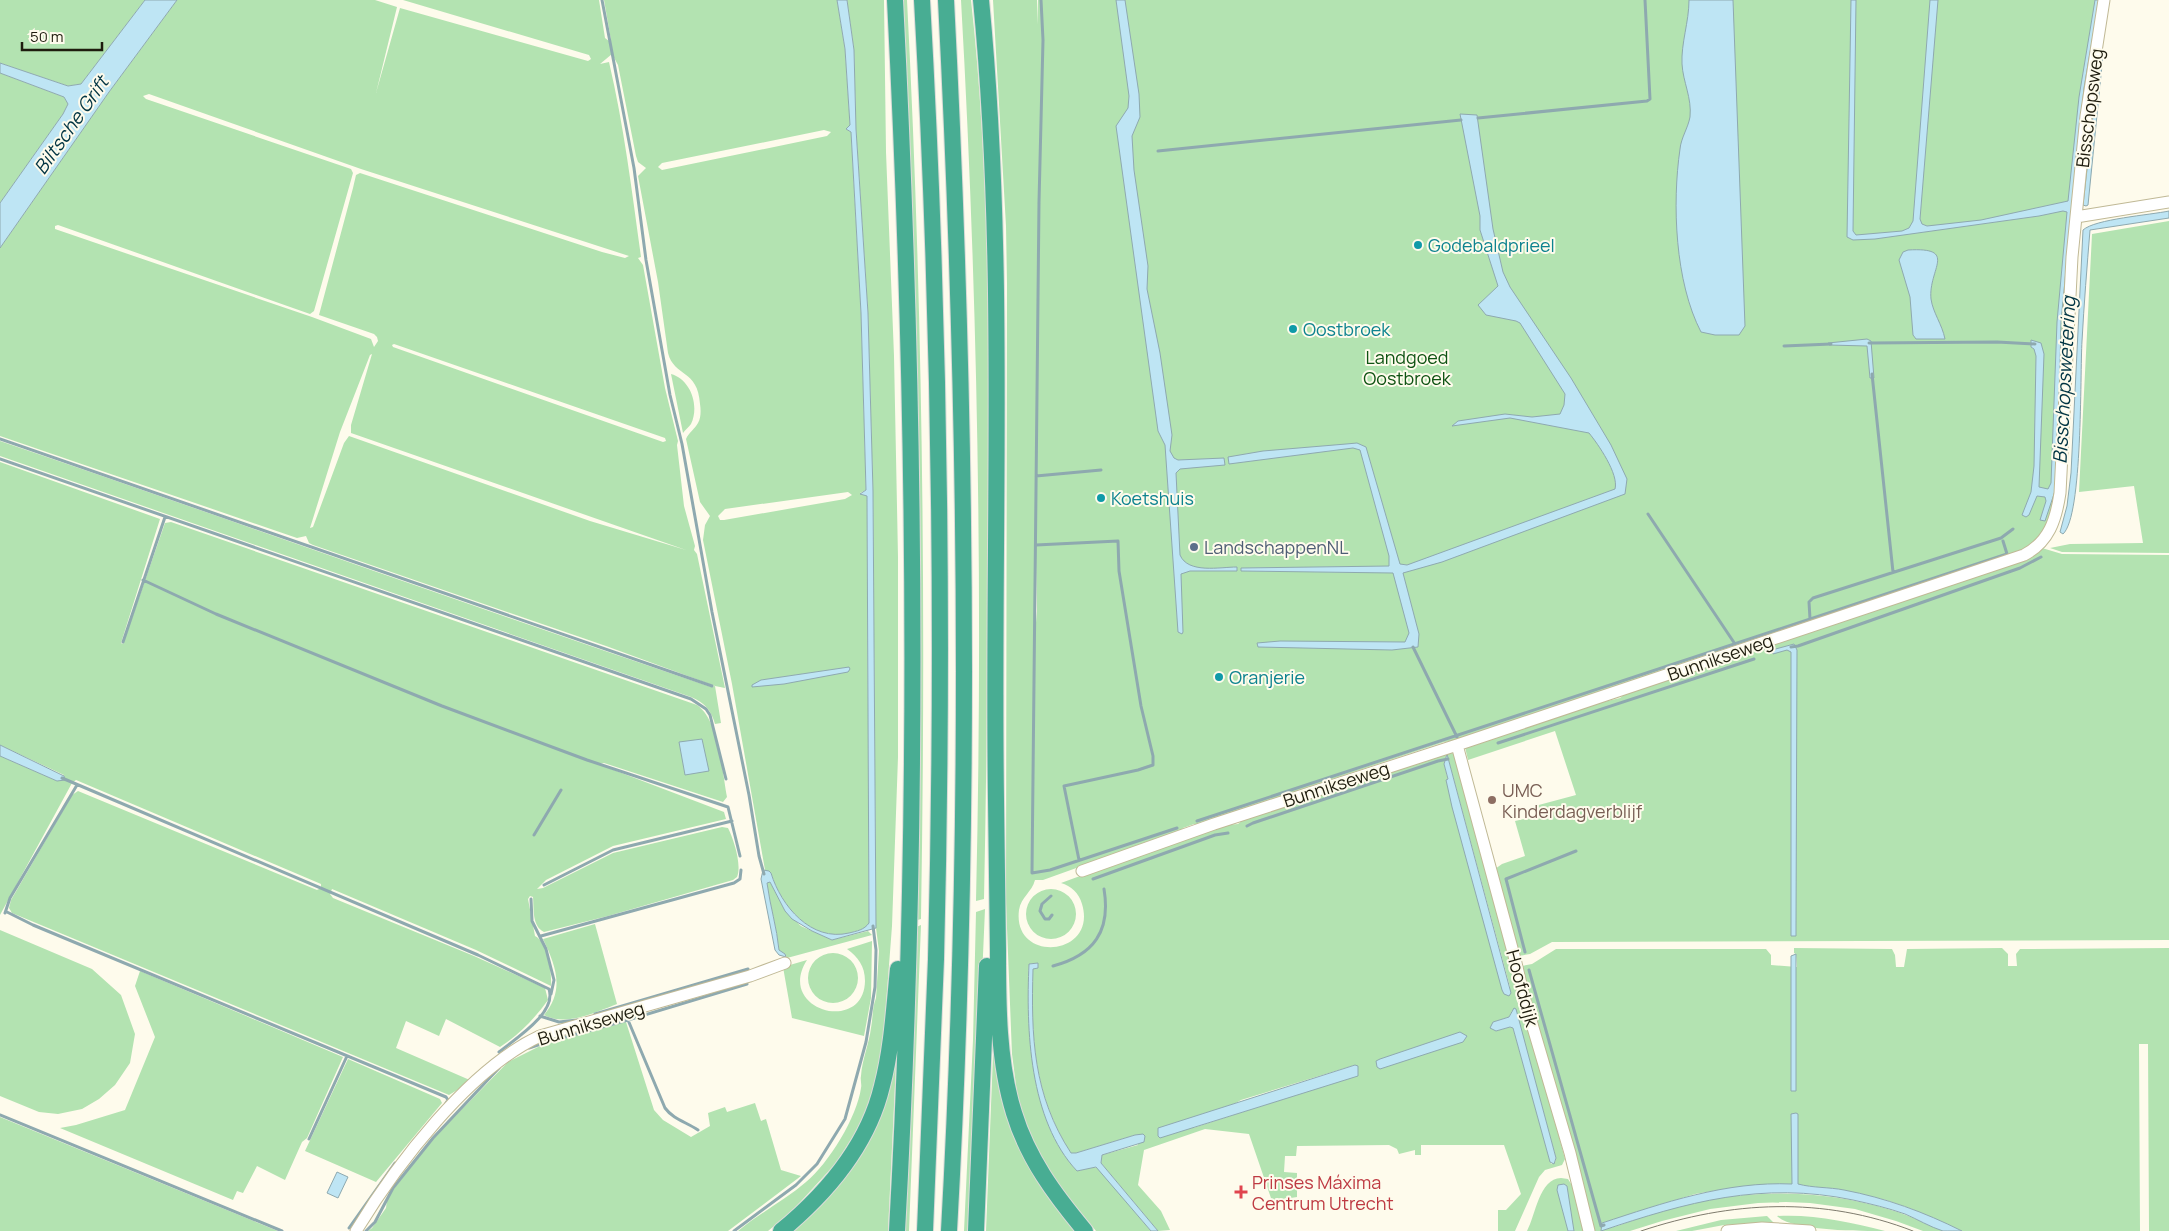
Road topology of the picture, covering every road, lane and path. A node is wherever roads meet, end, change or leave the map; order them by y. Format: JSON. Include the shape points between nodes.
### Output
{"nodes":[{"id":1,"x":895,"y":0,"type":"edge"},
{"id":2,"x":922,"y":0,"type":"edge"},
{"id":3,"x":946,"y":0,"type":"edge"},
{"id":4,"x":981,"y":0,"type":"edge"},
{"id":5,"x":2104,"y":0,"type":"edge"},
{"id":6,"x":2169,"y":202,"type":"edge"},
{"id":7,"x":2076,"y":217,"type":"junction"},
{"id":8,"x":1457,"y":745,"type":"junction"},
{"id":9,"x":995,"y":749,"type":"junction"},
{"id":10,"x":911,"y":846,"type":"junction"},
{"id":11,"x":1082,"y":871,"type":"dead end"},
{"id":12,"x":786,"y":963,"type":"dead end"},
{"id":13,"x":356,"y":1231,"type":"edge"},
{"id":14,"x":782,"y":1231,"type":"edge"},
{"id":15,"x":897,"y":1231,"type":"edge"},
{"id":16,"x":925,"y":1231,"type":"edge"},
{"id":17,"x":949,"y":1231,"type":"edge"},
{"id":18,"x":976,"y":1231,"type":"edge"},
{"id":19,"x":1085,"y":1231,"type":"edge"},
{"id":20,"x":1589,"y":1231,"type":"edge"},
{"id":21,"x":1727,"y":1231,"type":"edge"},
{"id":22,"x":1810,"y":1231,"type":"edge"}],
"edges":[{"from":1,"to":10,"type":"highway","via":[[908,290],[913,678]]},
{"from":2,"to":16,"type":"highway","via":[[930,140],[940,580],[936,951]]},
{"from":3,"to":17,"type":"highway","via":[[959,288],[964,558],[961,918]]},
{"from":4,"to":9,"type":"highway","via":[[995,226]]},
{"from":5,"to":7,"type":"street","name":"Bisschopsweg","via":[[2086,116]]},
{"from":6,"to":7,"type":"street"},
{"from":7,"to":8,"type":"street","name":"Bunnikseweg","via":[[2060,493],[2054,522],[2039,545],[2024,555]]},
{"from":8,"to":11,"type":"street","name":"Bunnikseweg","via":[[1214,824]]},
{"from":8,"to":20,"type":"street","name":"Hoofddijk"},
{"from":9,"to":18,"type":"highway"},
{"from":9,"to":19,"type":"highway","via":[[998,990],[1006,1079],[1013,1112],[1025,1144],[1062,1204]]},
{"from":10,"to":14,"type":"highway","via":[[893,1024],[882,1088],[861,1140],[843,1169]]},
{"from":10,"to":15,"type":"highway","via":[[905,1093]]},
{"from":12,"to":13,"type":"street","name":"Bunnikseweg","via":[[540,1036],[518,1046],[456,1101],[422,1138]]},
{"from":21,"to":22,"type":"street","via":[[1762,1228]]}]}
